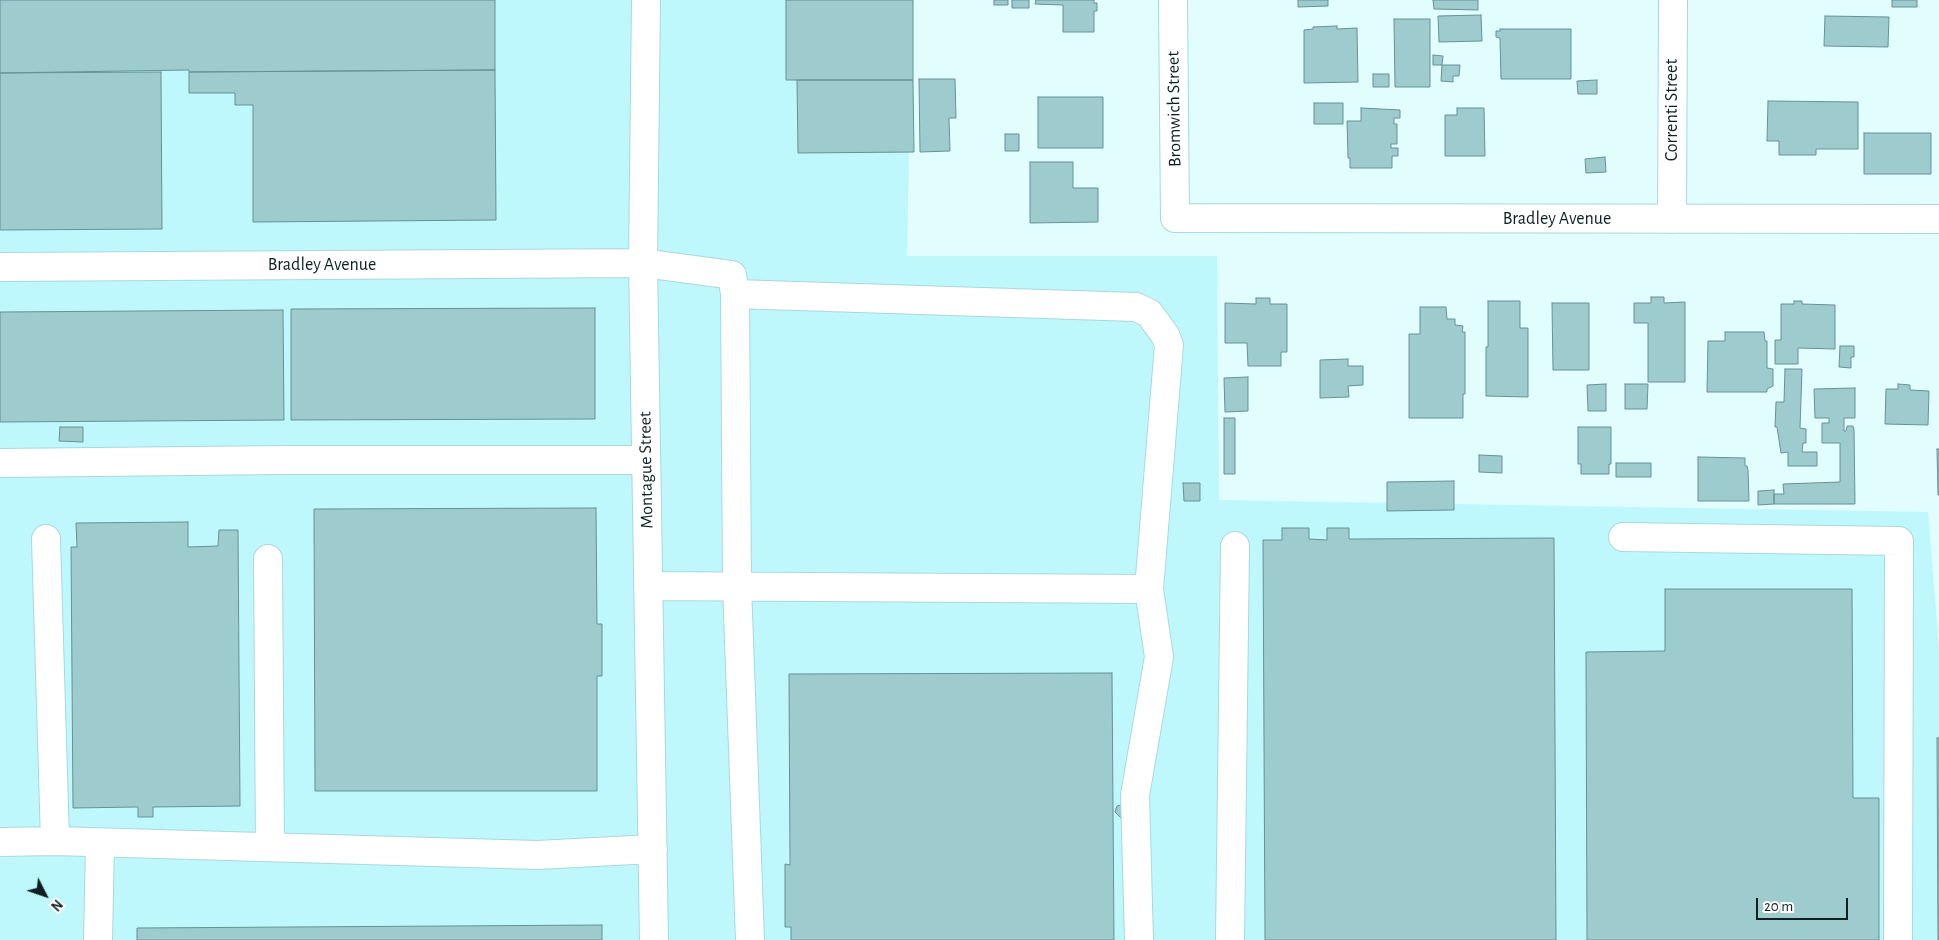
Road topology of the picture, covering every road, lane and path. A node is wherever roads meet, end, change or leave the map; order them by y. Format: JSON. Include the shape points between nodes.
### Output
{"nodes":[{"id":1,"x":646,"y":0,"type":"edge"},
{"id":2,"x":1173,"y":0,"type":"edge"},
{"id":3,"x":1673,"y":0,"type":"edge"},
{"id":4,"x":1176,"y":218,"type":"joint"},
{"id":5,"x":1672,"y":219,"type":"junction"},
{"id":6,"x":1939,"y":219,"type":"edge"},
{"id":7,"x":643,"y":264,"type":"junction"},
{"id":8,"x":0,"y":267,"type":"edge"},
{"id":9,"x":735,"y":294,"type":"junction"},
{"id":10,"x":646,"y":460,"type":"junction"},
{"id":11,"x":0,"y":463,"type":"edge"},
{"id":12,"x":1622,"y":537,"type":"dead end"},
{"id":13,"x":46,"y":539,"type":"dead end"},
{"id":14,"x":1235,"y":546,"type":"dead end"},
{"id":15,"x":268,"y":560,"type":"dead end"},
{"id":16,"x":648,"y":586,"type":"junction"},
{"id":17,"x":737,"y":586,"type":"junction"},
{"id":18,"x":1149,"y":589,"type":"junction"},
{"id":19,"x":55,"y":841,"type":"junction"},
{"id":20,"x":0,"y":842,"type":"edge"},
{"id":21,"x":100,"y":842,"type":"junction"},
{"id":22,"x":270,"y":847,"type":"junction"},
{"id":23,"x":653,"y":850,"type":"junction"},
{"id":24,"x":98,"y":940,"type":"edge"},
{"id":25,"x":654,"y":940,"type":"edge"},
{"id":26,"x":750,"y":940,"type":"edge"},
{"id":27,"x":1139,"y":940,"type":"edge"},
{"id":28,"x":1230,"y":940,"type":"edge"},
{"id":29,"x":1898,"y":940,"type":"edge"}],
"edges":[{"from":1,"to":7,"type":"street","name":"Montague Street"},
{"from":2,"to":4,"type":"street","name":"Bromwich Street"},
{"from":3,"to":5,"type":"street","name":"Correnti Street"},
{"from":4,"to":5,"type":"street","name":"Bradley Avenue"},
{"from":5,"to":6,"type":"street","name":"Bradley Avenue"},
{"from":7,"to":8,"type":"street","name":"Bradley Avenue"},
{"from":7,"to":9,"type":"street","name":"Bradley Avenue","via":[[732,275]]},
{"from":7,"to":10,"type":"street","name":"Montague Street"},
{"from":9,"to":17,"type":"street"},
{"from":9,"to":18,"type":"street","via":[[1136,307],[1149,312],[1166,334],[1169,345]]},
{"from":10,"to":11,"type":"street"},
{"from":10,"to":16,"type":"street","name":"Montague Street"},
{"from":12,"to":29,"type":"street","via":[[1900,541]]},
{"from":13,"to":19,"type":"street"},
{"from":14,"to":28,"type":"street"},
{"from":15,"to":22,"type":"street"},
{"from":16,"to":17,"type":"street"},
{"from":16,"to":23,"type":"street","name":"Montague Street"},
{"from":17,"to":18,"type":"street"},
{"from":17,"to":26,"type":"street"},
{"from":18,"to":27,"type":"street","via":[[1159,657],[1135,795]]},
{"from":19,"to":20,"type":"street"},
{"from":19,"to":21,"type":"street"},
{"from":21,"to":22,"type":"street"},
{"from":21,"to":24,"type":"street"},
{"from":22,"to":23,"type":"street","via":[[537,855]]},
{"from":23,"to":25,"type":"street","name":"Montague Street"}]}
